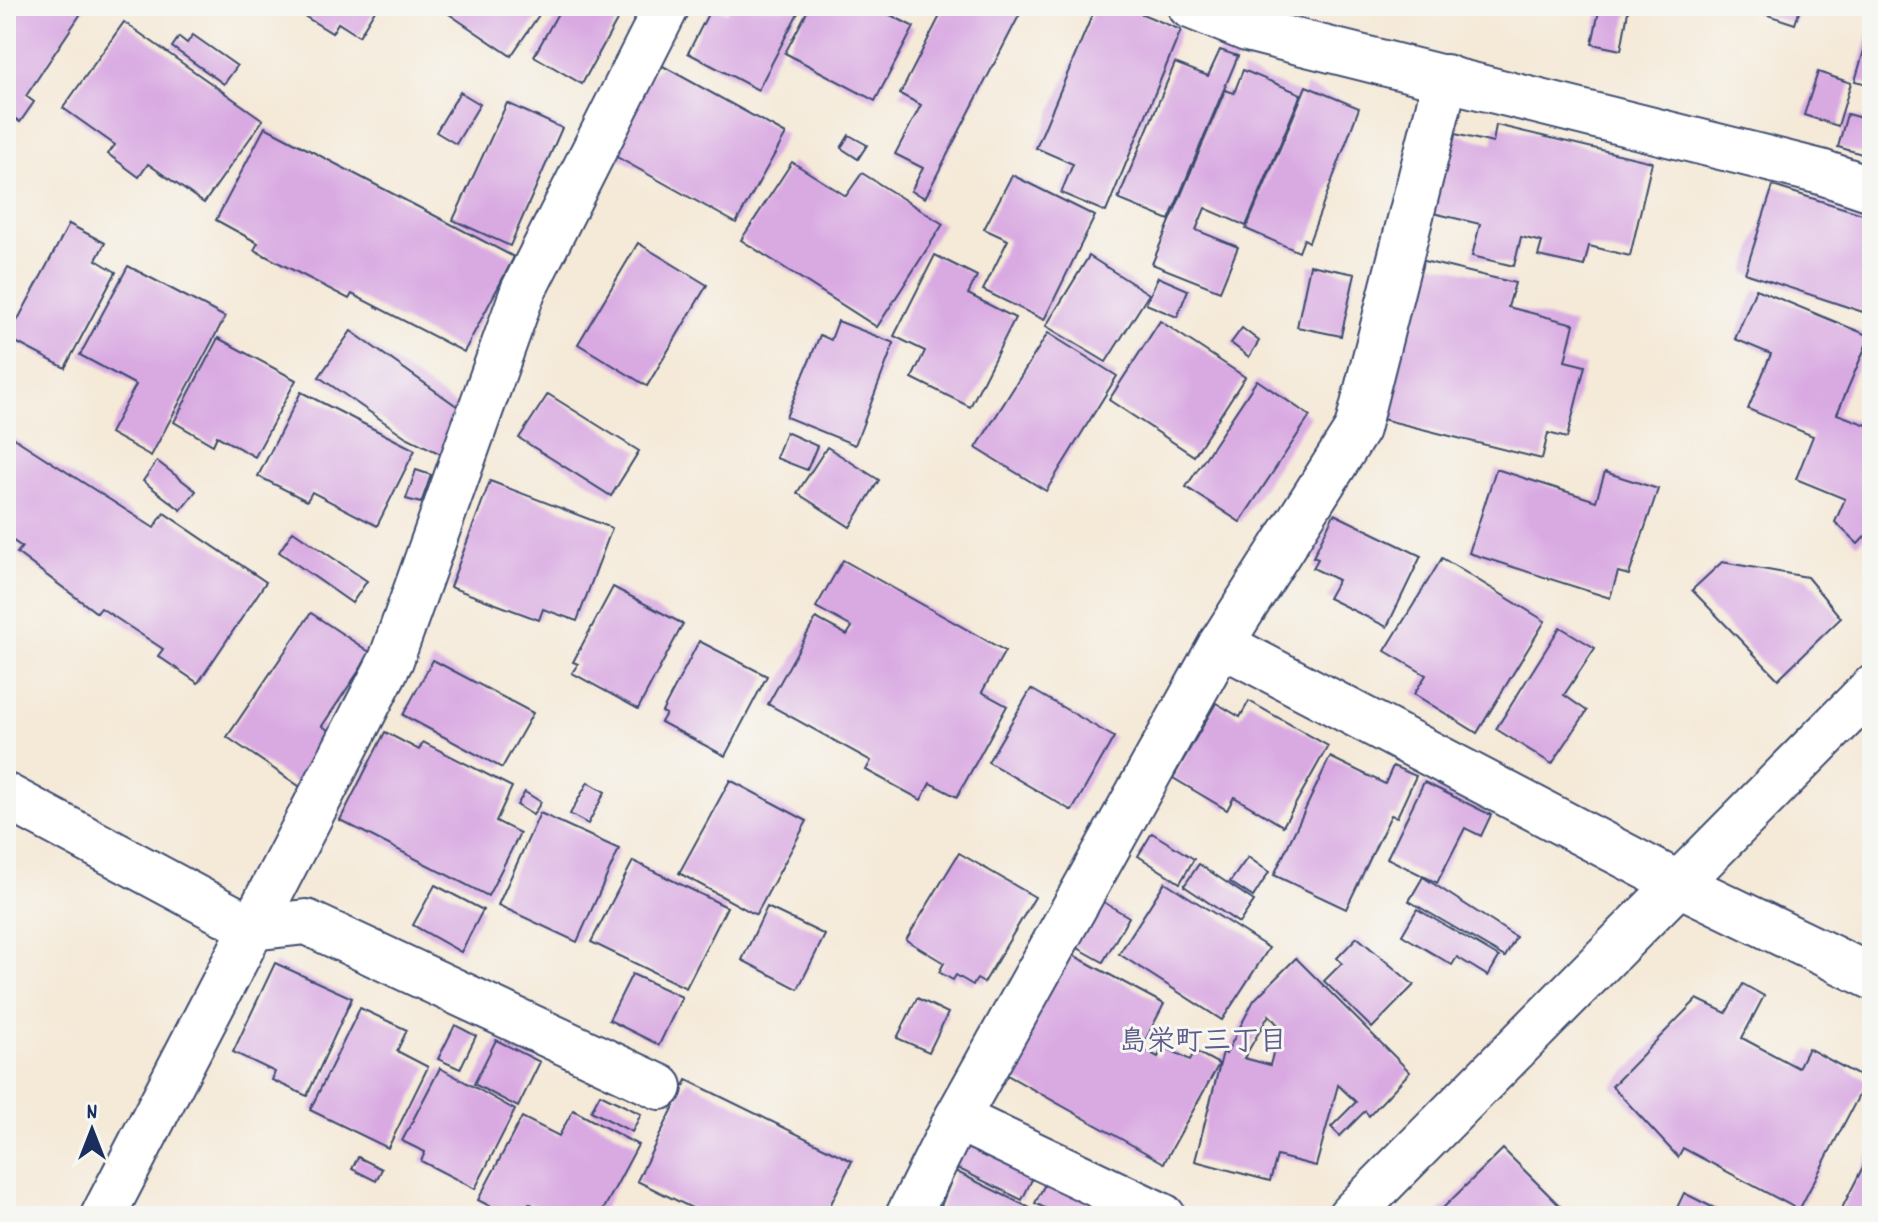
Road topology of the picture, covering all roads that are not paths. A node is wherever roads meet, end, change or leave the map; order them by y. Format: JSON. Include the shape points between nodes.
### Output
{"nodes":[{"id":1,"x":667,"y":6,"type":"edge"},
{"id":2,"x":1190,"y":6,"type":"edge"},
{"id":3,"x":1446,"y":77,"type":"junction"},
{"id":4,"x":1872,"y":189,"type":"edge"},
{"id":5,"x":1221,"y":644,"type":"junction"},
{"id":6,"x":1872,"y":688,"type":"edge"},
{"id":7,"x":6,"y":796,"type":"edge"},
{"id":8,"x":1679,"y":884,"type":"junction"},
{"id":9,"x":252,"y":928,"type":"junction"},
{"id":10,"x":1872,"y":977,"type":"edge"},
{"id":11,"x":660,"y":1087,"type":"dead end"},
{"id":12,"x":957,"y":1118,"type":"junction"},
{"id":13,"x":103,"y":1216,"type":"edge"},
{"id":14,"x":908,"y":1216,"type":"edge"},
{"id":15,"x":1163,"y":1216,"type":"edge"},
{"id":16,"x":1350,"y":1216,"type":"edge"}],
"edges":[{"from":1,"to":9,"type":"street","via":[[523,291],[391,660]]},
{"from":2,"to":3,"type":"street","via":[[1247,29]]},
{"from":3,"to":4,"type":"street"},
{"from":3,"to":5,"type":"street","via":[[1357,429]]},
{"from":5,"to":8,"type":"street"},
{"from":5,"to":12,"type":"street"},
{"from":6,"to":8,"type":"street"},
{"from":7,"to":9,"type":"street"},
{"from":8,"to":10,"type":"street"},
{"from":8,"to":16,"type":"street"},
{"from":9,"to":11,"type":"street","via":[[306,922]]},
{"from":9,"to":13,"type":"street"},
{"from":12,"to":14,"type":"street"},
{"from":12,"to":15,"type":"street"}]}
